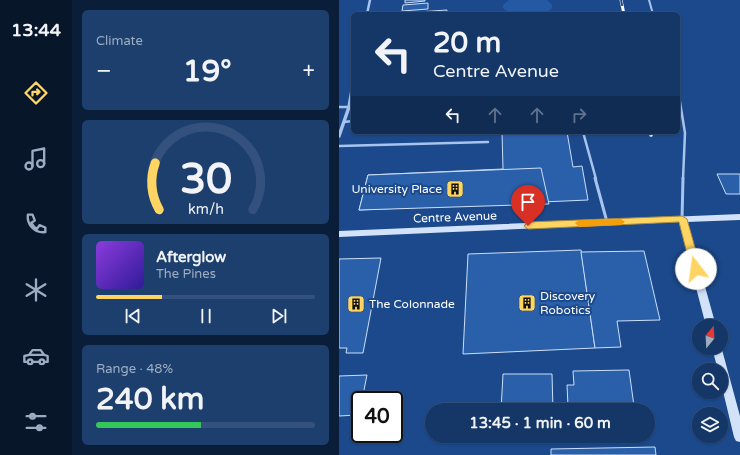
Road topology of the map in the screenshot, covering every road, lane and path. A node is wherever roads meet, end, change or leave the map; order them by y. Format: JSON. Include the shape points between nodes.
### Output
{"nodes":[{"id":1,"x":370,"y":0,"type":"edge"},
{"id":2,"x":649,"y":0,"type":"edge"},
{"id":3,"x":367,"y":12,"type":"edge"},
{"id":4,"x":652,"y":12,"type":"edge"},
{"id":5,"x":351,"y":96,"type":"edge"},
{"id":6,"x":680,"y":102,"type":"edge"},
{"id":7,"x":339,"y":107,"type":"edge"},
{"id":8,"x":349,"y":107,"type":"junction"},
{"id":9,"x":351,"y":121,"type":"edge"},
{"id":10,"x":343,"y":122,"type":"junction"},
{"id":11,"x":584,"y":134,"type":"edge"},
{"id":12,"x":339,"y":136,"type":"edge"},
{"id":13,"x":488,"y":142,"type":"dead end"},
{"id":14,"x":339,"y":146,"type":"edge"},
{"id":15,"x":740,"y":217,"type":"edge"},
{"id":16,"x":682,"y":219,"type":"junction"},
{"id":17,"x":607,"y":222,"type":"junction"},
{"id":18,"x":339,"y":234,"type":"edge"},
{"id":19,"x":709,"y":319,"type":"edge"},
{"id":20,"x":719,"y":355,"type":"edge"},
{"id":21,"x":740,"y":437,"type":"edge"}],
"edges":[{"from":1,"to":3,"type":"street"},
{"from":2,"to":4,"type":"lane"},
{"from":5,"to":8,"type":"street"},
{"from":6,"to":16,"type":"lane","via":[[685,133]]},
{"from":7,"to":8,"type":"lane"},
{"from":8,"to":10,"type":"street"},
{"from":9,"to":10,"type":"lane"},
{"from":10,"to":12,"type":"street"},
{"from":11,"to":17,"type":"lane"},
{"from":13,"to":14,"type":"lane"},
{"from":15,"to":16,"type":"main road","name":"Centre Avenue"},
{"from":16,"to":17,"type":"main road","name":"Centre Avenue"},
{"from":16,"to":19,"type":"main road"},
{"from":17,"to":18,"type":"main road","name":"Centre Avenue"},
{"from":20,"to":21,"type":"main road"}]}
